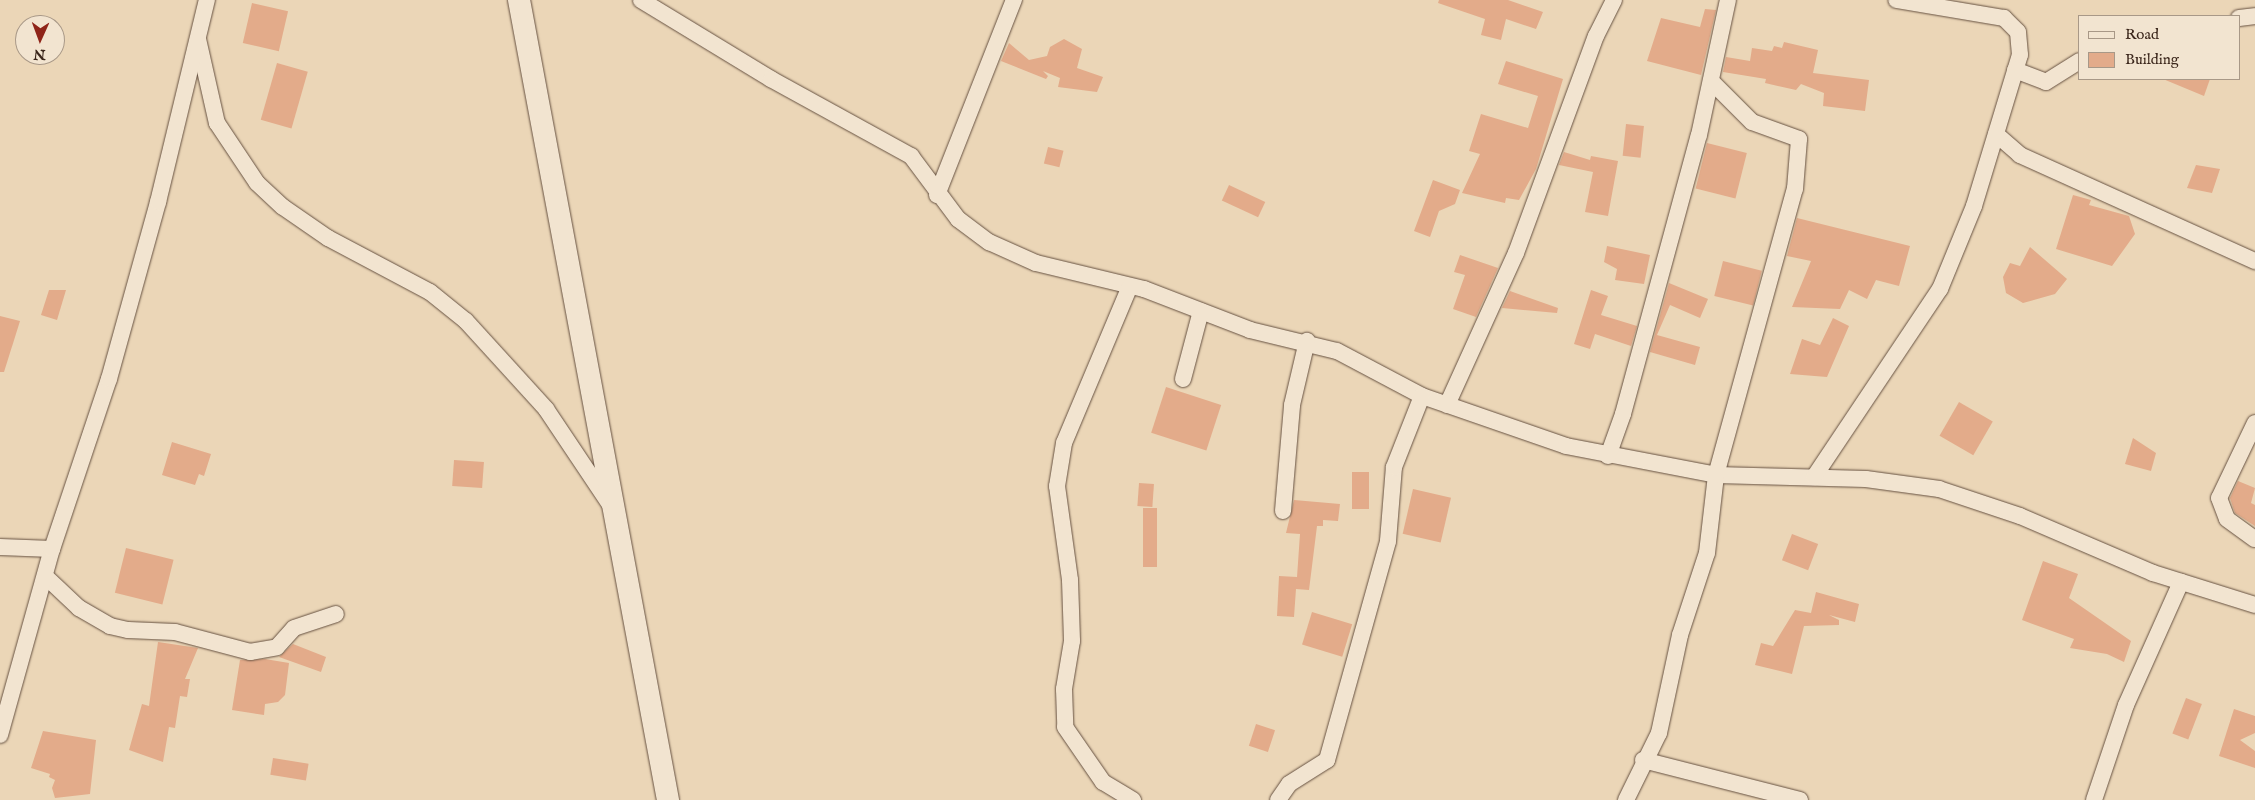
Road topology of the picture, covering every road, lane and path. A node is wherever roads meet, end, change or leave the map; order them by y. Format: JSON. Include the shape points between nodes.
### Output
{"nodes":[{"id":1,"x":207,"y":0,"type":"edge"},
{"id":2,"x":519,"y":0,"type":"edge"},
{"id":3,"x":641,"y":0,"type":"edge"},
{"id":4,"x":1014,"y":0,"type":"edge"},
{"id":5,"x":1614,"y":0,"type":"edge"},
{"id":6,"x":1728,"y":0,"type":"edge"},
{"id":7,"x":1896,"y":0,"type":"edge"},
{"id":8,"x":2255,"y":16,"type":"edge"},
{"id":9,"x":2240,"y":18,"type":"edge"},
{"id":10,"x":197,"y":35,"type":"junction"},
{"id":11,"x":2078,"y":62,"type":"edge"},
{"id":12,"x":2015,"y":70,"type":"junction"},
{"id":13,"x":1711,"y":81,"type":"junction"},
{"id":14,"x":1996,"y":134,"type":"junction"},
{"id":15,"x":938,"y":195,"type":"junction"},
{"id":16,"x":2255,"y":261,"type":"edge"},
{"id":17,"x":1130,"y":286,"type":"junction"},
{"id":18,"x":1201,"y":311,"type":"junction"},
{"id":19,"x":1307,"y":341,"type":"junction"},
{"id":20,"x":1183,"y":378,"type":"dead end"},
{"id":21,"x":1422,"y":396,"type":"junction"},
{"id":22,"x":1447,"y":405,"type":"junction"},
{"id":23,"x":2255,"y":423,"type":"edge"},
{"id":24,"x":1608,"y":456,"type":"junction"},
{"id":25,"x":1716,"y":475,"type":"junction"},
{"id":26,"x":1814,"y":478,"type":"junction"},
{"id":27,"x":614,"y":510,"type":"junction"},
{"id":28,"x":1283,"y":511,"type":"dead end"},
{"id":29,"x":2255,"y":539,"type":"edge"},
{"id":30,"x":0,"y":547,"type":"edge"},
{"id":31,"x":52,"y":549,"type":"junction"},
{"id":32,"x":45,"y":576,"type":"junction"},
{"id":33,"x":2181,"y":582,"type":"junction"},
{"id":34,"x":2255,"y":604,"type":"edge"},
{"id":35,"x":336,"y":614,"type":"dead end"},
{"id":36,"x":0,"y":735,"type":"edge"},
{"id":37,"x":1643,"y":760,"type":"junction"},
{"id":38,"x":668,"y":800,"type":"edge"},
{"id":39,"x":1133,"y":800,"type":"edge"},
{"id":40,"x":1278,"y":800,"type":"edge"},
{"id":41,"x":1626,"y":800,"type":"edge"},
{"id":42,"x":1800,"y":800,"type":"edge"},
{"id":43,"x":2094,"y":800,"type":"edge"}],
"edges":[{"from":1,"to":10,"type":"street"},
{"from":2,"to":27,"type":"street"},
{"from":3,"to":15,"type":"street","via":[[772,79],[911,156],[921,165]]},
{"from":4,"to":15,"type":"street"},
{"from":5,"to":22,"type":"street","via":[[1596,36],[1516,253]]},
{"from":6,"to":13,"type":"street"},
{"from":7,"to":12,"type":"street","via":[[2004,18],[2018,32],[2020,56]]},
{"from":8,"to":9,"type":"street"},
{"from":10,"to":27,"type":"street","via":[[217,123],[257,183],[283,207],[328,238],[430,292],[466,321],[546,409]]},
{"from":10,"to":31,"type":"street","via":[[158,202],[109,379]]},
{"from":11,"to":12,"type":"street","via":[[2046,82]]},
{"from":12,"to":14,"type":"street"},
{"from":13,"to":24,"type":"street","via":[[1652,313]]},
{"from":13,"to":25,"type":"street","via":[[1752,122],[1793,136],[1800,143],[1795,189],[1772,283]]},
{"from":14,"to":16,"type":"street","via":[[2020,155]]},
{"from":14,"to":26,"type":"street","via":[[1974,206],[1937,296]]},
{"from":15,"to":17,"type":"street","via":[[958,219],[989,242],[1036,263]]},
{"from":17,"to":18,"type":"street"},
{"from":17,"to":39,"type":"street","via":[[1064,444],[1056,486],[1070,580],[1072,641],[1064,689],[1065,727],[1103,782]]},
{"from":18,"to":19,"type":"street","via":[[1250,330]]},
{"from":18,"to":20,"type":"street"},
{"from":19,"to":21,"type":"street","via":[[1361,361]]},
{"from":19,"to":28,"type":"street","via":[[1292,405]]},
{"from":21,"to":22,"type":"street"},
{"from":21,"to":40,"type":"street","via":[[1394,467],[1388,541],[1327,760],[1289,784]]},
{"from":22,"to":24,"type":"street","via":[[1518,431]]},
{"from":23,"to":29,"type":"street","via":[[2219,498],[2227,519]]},
{"from":24,"to":25,"type":"street"},
{"from":25,"to":26,"type":"street"},
{"from":25,"to":37,"type":"street","via":[[1707,553],[1680,635],[1659,733]]},
{"from":26,"to":33,"type":"street","via":[[1939,489],[2020,516]]},
{"from":27,"to":38,"type":"street"},
{"from":30,"to":31,"type":"street"},
{"from":31,"to":32,"type":"street"},
{"from":32,"to":35,"type":"street","via":[[79,608],[110,626],[175,632],[250,652],[277,647],[294,628]]},
{"from":32,"to":36,"type":"street"},
{"from":33,"to":34,"type":"street"},
{"from":33,"to":43,"type":"street","via":[[2126,705]]},
{"from":37,"to":41,"type":"street"},
{"from":37,"to":42,"type":"street"}]}
